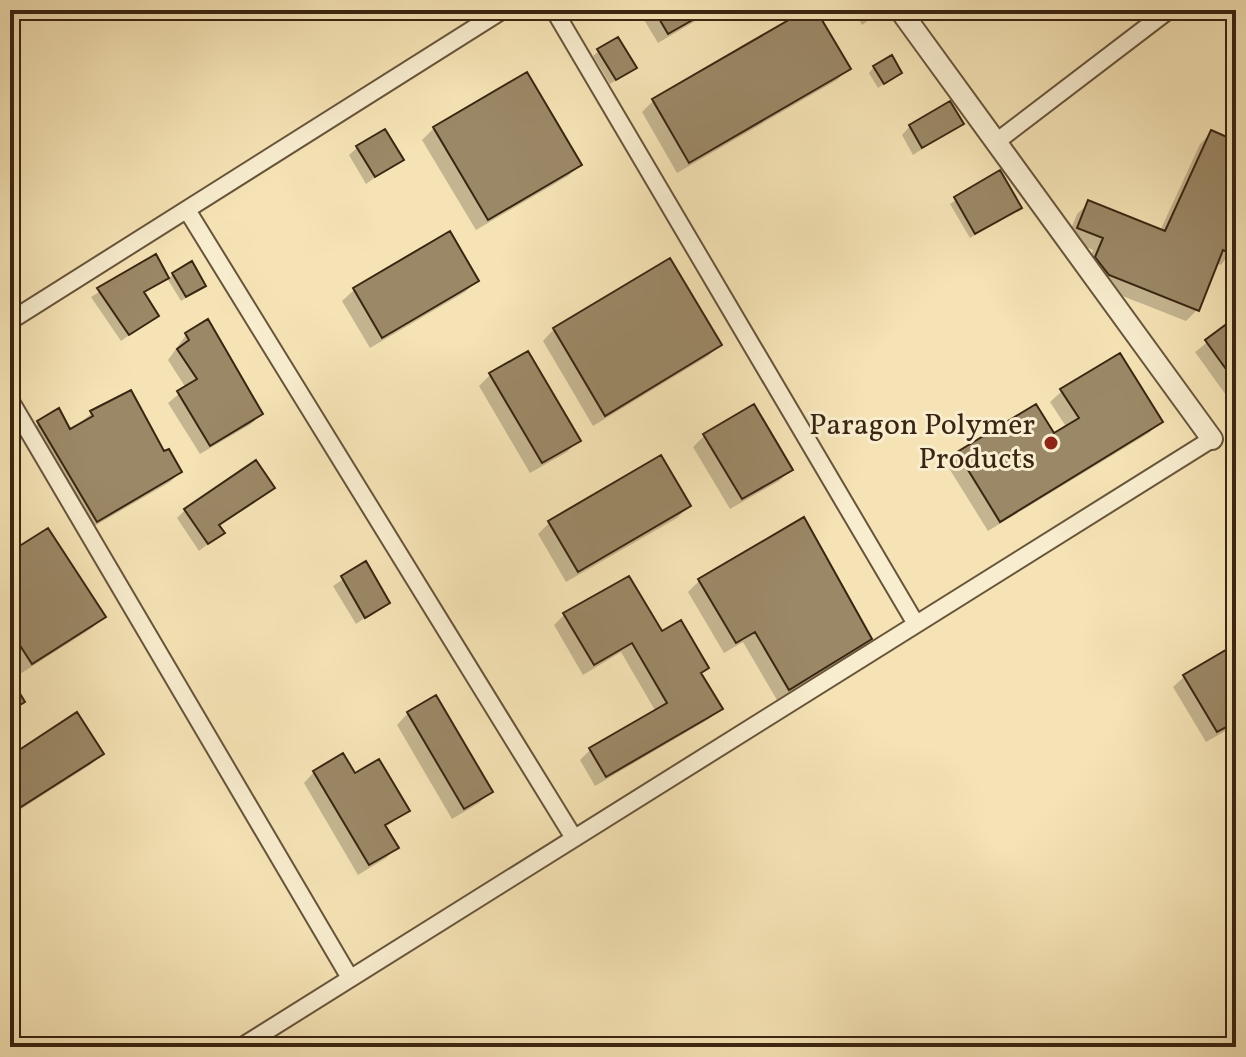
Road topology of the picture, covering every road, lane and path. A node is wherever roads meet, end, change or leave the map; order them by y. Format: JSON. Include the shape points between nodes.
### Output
{"nodes":[{"id":1,"x":503,"y":10,"type":"edge"},
{"id":2,"x":554,"y":10,"type":"edge"},
{"id":3,"x":900,"y":10,"type":"edge"},
{"id":4,"x":1169,"y":10,"type":"edge"},
{"id":5,"x":996,"y":142,"type":"junction"},
{"id":6,"x":187,"y":210,"type":"junction"},
{"id":7,"x":10,"y":321,"type":"edge"},
{"id":8,"x":10,"y":400,"type":"edge"},
{"id":9,"x":1212,"y":439,"type":"joint"},
{"id":10,"x":916,"y":624,"type":"junction"},
{"id":11,"x":574,"y":838,"type":"junction"},
{"id":12,"x":350,"y":978,"type":"junction"},
{"id":13,"x":241,"y":1047,"type":"edge"}],
"edges":[{"from":1,"to":6,"type":"street"},
{"from":2,"to":10,"type":"street"},
{"from":3,"to":5,"type":"street"},
{"from":4,"to":5,"type":"street"},
{"from":5,"to":9,"type":"street"},
{"from":6,"to":7,"type":"street"},
{"from":6,"to":11,"type":"street"},
{"from":8,"to":12,"type":"street"},
{"from":9,"to":10,"type":"street"},
{"from":10,"to":11,"type":"street"},
{"from":11,"to":12,"type":"street"},
{"from":12,"to":13,"type":"street"}]}
